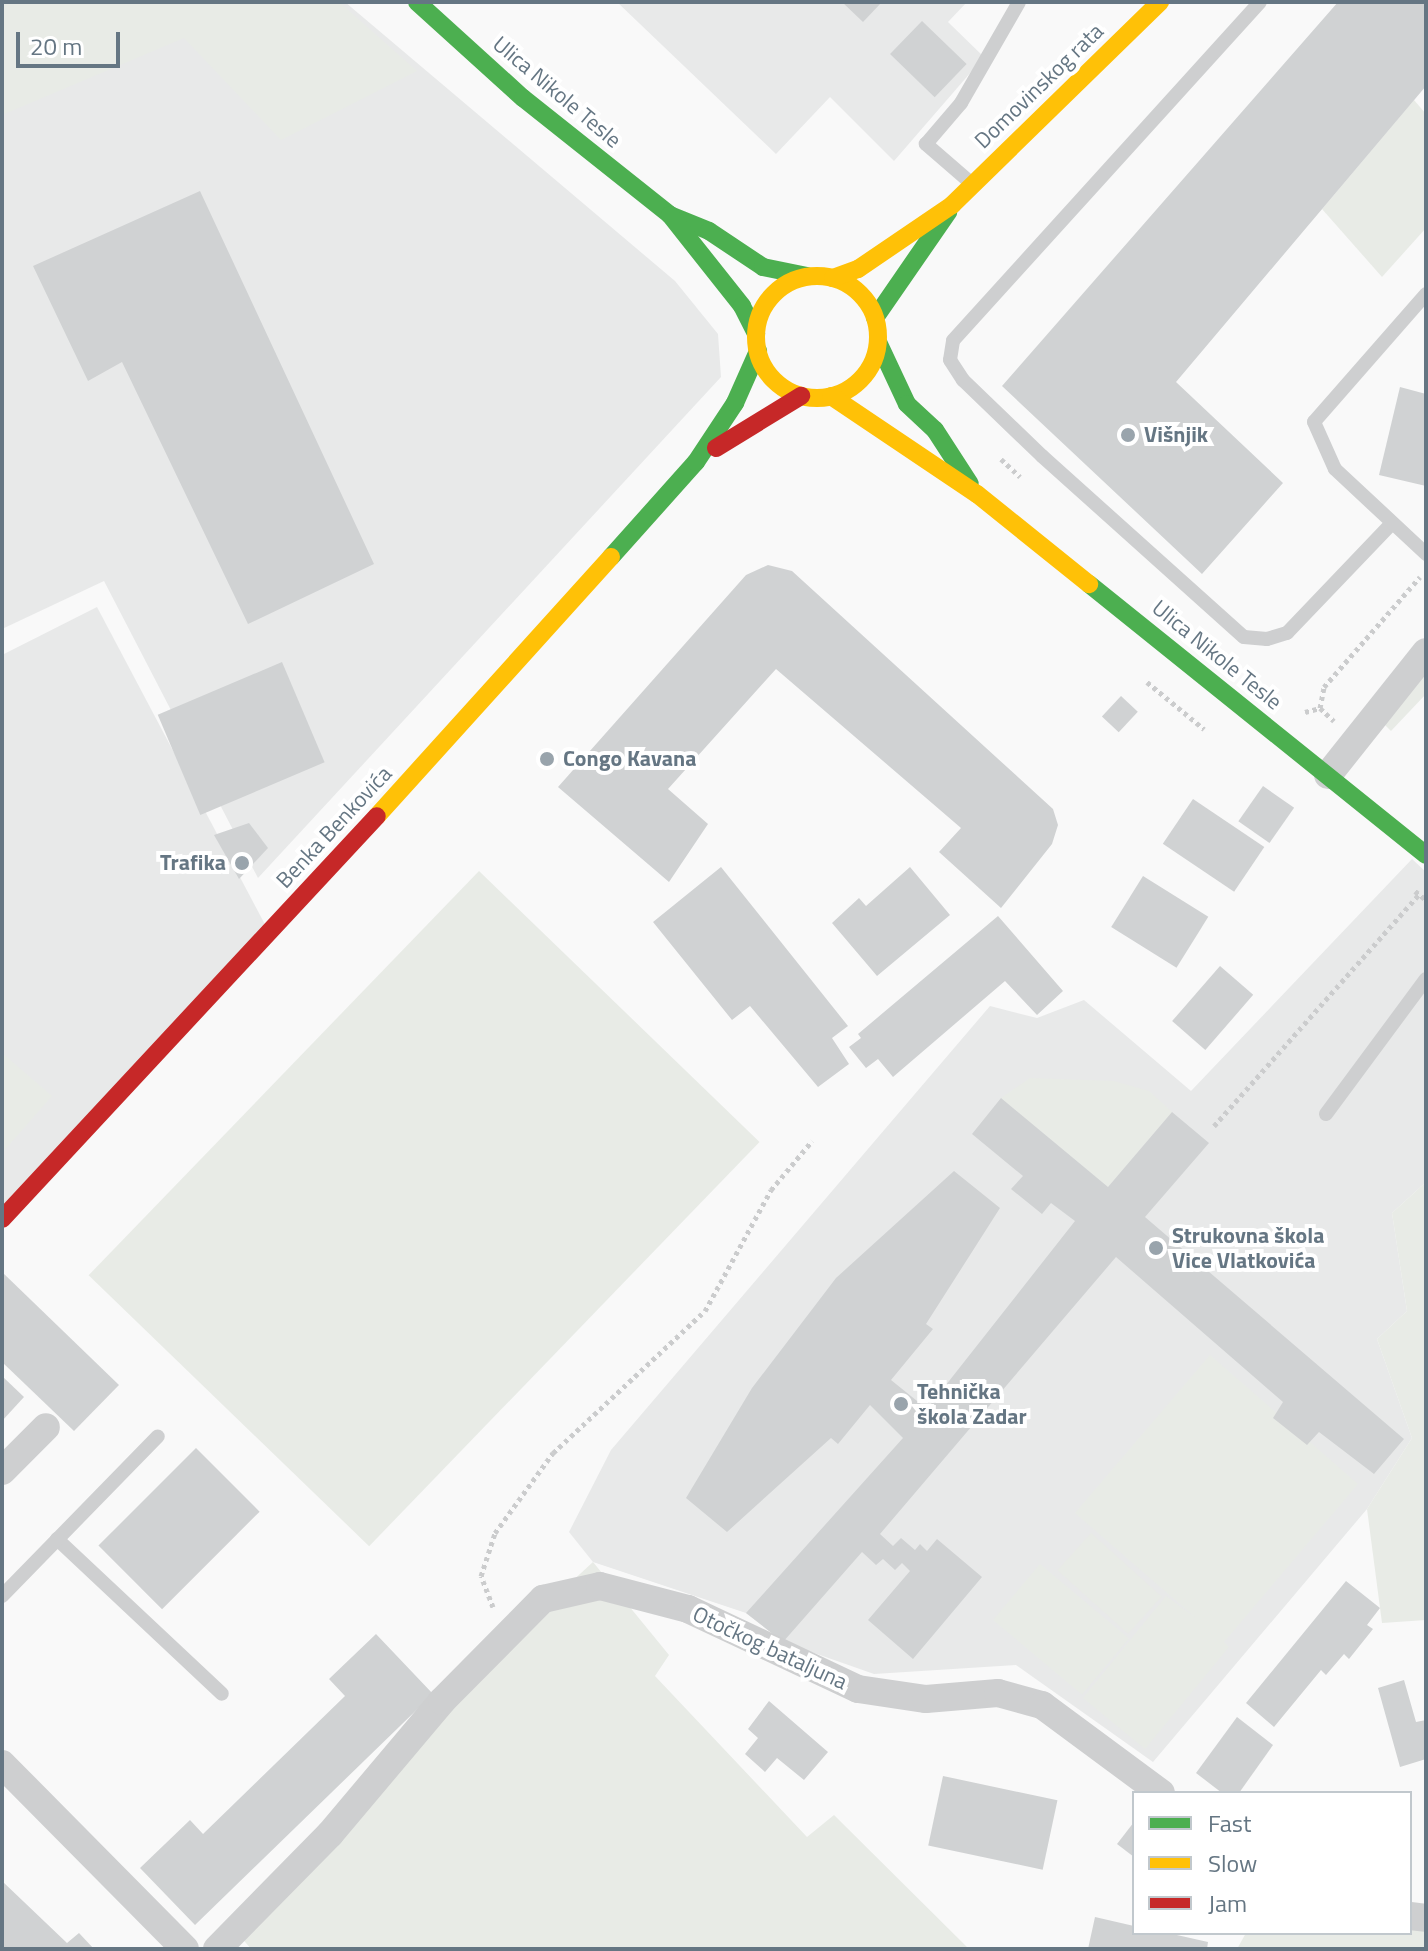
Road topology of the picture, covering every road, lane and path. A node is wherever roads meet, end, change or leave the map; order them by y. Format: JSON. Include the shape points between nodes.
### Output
{"nodes":[{"id":1,"x":417,"y":2,"type":"edge"},
{"id":2,"x":1019,"y":2,"type":"edge"},
{"id":3,"x":1160,"y":2,"type":"edge"},
{"id":4,"x":1260,"y":2,"type":"edge"},
{"id":5,"x":972,"y":184,"type":"junction"},
{"id":6,"x":952,"y":205,"type":"junction"},
{"id":7,"x":670,"y":215,"type":"junction"},
{"id":8,"x":807,"y":276,"type":"junction"},
{"id":9,"x":833,"y":278,"type":"junction"},
{"id":10,"x":1426,"y":294,"type":"edge"},
{"id":11,"x":875,"y":318,"type":"junction"},
{"id":12,"x":757,"y":342,"type":"junction"},
{"id":13,"x":878,"y":342,"type":"junction"},
{"id":14,"x":801,"y":396,"type":"junction"},
{"id":15,"x":831,"y":396,"type":"junction"},
{"id":16,"x":696,"y":462,"type":"junction"},
{"id":17,"x":977,"y":494,"type":"junction"},
{"id":18,"x":1391,"y":524,"type":"junction"},
{"id":19,"x":1426,"y":554,"type":"edge"},
{"id":20,"x":1426,"y":571,"type":"edge"},
{"id":21,"x":1426,"y":652,"type":"edge"},
{"id":22,"x":1320,"y":708,"type":"dead end"},
{"id":23,"x":1328,"y":775,"type":"junction"},
{"id":24,"x":1426,"y":855,"type":"edge"},
{"id":25,"x":1426,"y":886,"type":"edge"},
{"id":26,"x":1419,"y":894,"type":"junction"},
{"id":27,"x":1426,"y":900,"type":"edge"},
{"id":28,"x":1426,"y":979,"type":"edge"},
{"id":29,"x":1326,"y":1114,"type":"dead end"},
{"id":30,"x":1214,"y":1126,"type":"dead end"},
{"id":31,"x":812,"y":1141,"type":"dead end"},
{"id":32,"x":2,"y":1219,"type":"edge"},
{"id":33,"x":46,"y":1427,"type":"dead end"},
{"id":34,"x":158,"y":1436,"type":"dead end"},
{"id":35,"x":2,"y":1471,"type":"edge"},
{"id":36,"x":57,"y":1539,"type":"junction"},
{"id":37,"x":2,"y":1596,"type":"edge"},
{"id":38,"x":513,"y":1629,"type":"junction"},
{"id":39,"x":222,"y":1694,"type":"dead end"},
{"id":40,"x":2,"y":1764,"type":"edge"},
{"id":41,"x":1158,"y":1791,"type":"edge"},
{"id":42,"x":185,"y":1949,"type":"edge"},
{"id":43,"x":217,"y":1949,"type":"edge"}],
"edges":[{"from":1,"to":7,"type":"main road","name":"Ulica Nikole Tesle","via":[[523,98]]},
{"from":2,"to":5,"type":"lane","via":[[961,103],[926,144]]},
{"from":3,"to":5,"type":"main road","name":"Domovinskog rata"},
{"from":4,"to":18,"type":"lane","via":[[953,341],[950,360],[963,380],[1042,456],[1244,637],[1267,639],[1287,633]]},
{"from":5,"to":6,"type":"main road","name":"Domovinskog rata"},
{"from":6,"to":9,"type":"main road","name":"Domovinskog rata","via":[[858,269]]},
{"from":6,"to":11,"type":"main road","name":"Domovinskog rata","via":[[940,230],[900,276]]},
{"from":7,"to":8,"type":"main road","name":"Ulica Nikole Tesle","via":[[709,231],[763,267]]},
{"from":7,"to":12,"type":"main road","name":"Ulica Nikole Tesle","via":[[742,306]]},
{"from":8,"to":9,"type":"main road"},
{"from":8,"to":12,"type":"main road","via":[[772,296]]},
{"from":9,"to":11,"type":"main road","via":[[864,299]]},
{"from":10,"to":18,"type":"lane","via":[[1314,422],[1335,469]]},
{"from":11,"to":13,"type":"main road"},
{"from":12,"to":14,"type":"main road","via":[[770,376]]},
{"from":12,"to":16,"type":"main road","name":"Benka Benkovića","via":[[735,403]]},
{"from":13,"to":15,"type":"main road","via":[[863,377]]},
{"from":13,"to":17,"type":"main road","name":"Ulica Nikole Tesle","via":[[907,404],[935,430]]},
{"from":14,"to":15,"type":"main road"},
{"from":14,"to":16,"type":"main road","name":"Benka Benkovića"},
{"from":15,"to":17,"type":"main road","name":"Ulica Nikole Tesle"},
{"from":16,"to":32,"type":"main road","name":"Benka Benkovića","via":[[452,735]]},
{"from":17,"to":23,"type":"main road","name":"Ulica Nikole Tesle"},
{"from":18,"to":19,"type":"lane"},
{"from":20,"to":22,"type":"path","via":[[1324,687]]},
{"from":21,"to":23,"type":"street"},
{"from":23,"to":24,"type":"main road","name":"Ulica Nikole Tesle"},
{"from":25,"to":26,"type":"path"},
{"from":26,"to":27,"type":"path"},
{"from":26,"to":30,"type":"path"},
{"from":28,"to":29,"type":"lane"},
{"from":31,"to":38,"type":"path","via":[[771,1190],[705,1311],[553,1453],[495,1533],[481,1576],[484,1594]]},
{"from":33,"to":35,"type":"street"},
{"from":34,"to":36,"type":"lane"},
{"from":36,"to":37,"type":"lane"},
{"from":36,"to":39,"type":"lane"},
{"from":38,"to":41,"type":"street","name":"Otočkog bataljuna","via":[[543,1599],[600,1586],[688,1609],[858,1689],[926,1699],[998,1693],[1042,1705]]},
{"from":38,"to":43,"type":"street","name":"Otočkog bataljuna","via":[[442,1701],[330,1834]]},
{"from":40,"to":42,"type":"street"}]}
